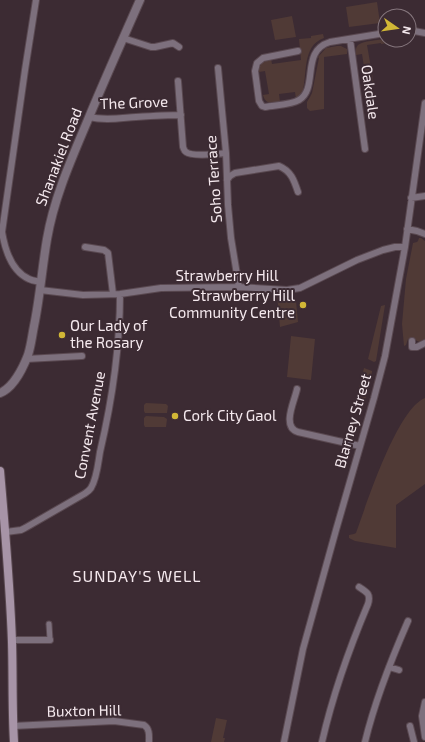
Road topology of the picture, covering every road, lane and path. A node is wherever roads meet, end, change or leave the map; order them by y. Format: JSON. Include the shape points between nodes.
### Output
{"nodes":[{"id":1,"x":36,"y":0,"type":"edge"},
{"id":2,"x":140,"y":0,"type":"edge"},
{"id":3,"x":377,"y":35,"type":"edge"},
{"id":4,"x":123,"y":38,"type":"junction"},
{"id":5,"x":350,"y":40,"type":"junction"},
{"id":6,"x":179,"y":47,"type":"dead end"},
{"id":7,"x":298,"y":51,"type":"dead end"},
{"id":8,"x":218,"y":68,"type":"dead end"},
{"id":9,"x":178,"y":81,"type":"dead end"},
{"id":10,"x":425,"y":103,"type":"edge"},
{"id":11,"x":180,"y":115,"type":"junction"},
{"id":12,"x":89,"y":117,"type":"junction"},
{"id":13,"x":365,"y":149,"type":"dead end"},
{"id":14,"x":226,"y":153,"type":"junction"},
{"id":15,"x":227,"y":180,"type":"junction"},
{"id":16,"x":298,"y":192,"type":"dead end"},
{"id":17,"x":425,"y":196,"type":"edge"},
{"id":18,"x":411,"y":198,"type":"junction"},
{"id":19,"x":407,"y":230,"type":"junction"},
{"id":20,"x":425,"y":234,"type":"edge"},
{"id":21,"x":86,"y":247,"type":"dead end"},
{"id":22,"x":404,"y":247,"type":"junction"},
{"id":23,"x":41,"y":286,"type":"junction"},
{"id":24,"x":238,"y":287,"type":"junction"},
{"id":25,"x":113,"y":294,"type":"junction"},
{"id":26,"x":120,"y":294,"type":"junction"},
{"id":27,"x":425,"y":343,"type":"edge"},
{"id":28,"x":412,"y":344,"type":"dead end"},
{"id":29,"x":82,"y":356,"type":"dead end"},
{"id":30,"x":26,"y":359,"type":"junction"},
{"id":31,"x":297,"y":389,"type":"dead end"},
{"id":32,"x":0,"y":393,"type":"edge"},
{"id":33,"x":360,"y":446,"type":"junction"},
{"id":34,"x":0,"y":471,"type":"edge"},
{"id":35,"x":6,"y":532,"type":"junction"},
{"id":36,"x":359,"y":587,"type":"dead end"},
{"id":37,"x":408,"y":621,"type":"dead end"},
{"id":38,"x":49,"y":624,"type":"dead end"},
{"id":39,"x":12,"y":640,"type":"junction"},
{"id":40,"x":50,"y":640,"type":"joint"},
{"id":41,"x":389,"y":667,"type":"junction"},
{"id":42,"x":398,"y":670,"type":"dead end"},
{"id":43,"x":425,"y":702,"type":"edge"},
{"id":44,"x":13,"y":726,"type":"junction"},
{"id":45,"x":410,"y":726,"type":"dead end"},
{"id":46,"x":425,"y":737,"type":"edge"},
{"id":47,"x":14,"y":742,"type":"edge"},
{"id":48,"x":149,"y":742,"type":"edge"},
{"id":49,"x":284,"y":742,"type":"edge"},
{"id":50,"x":322,"y":742,"type":"edge"},
{"id":51,"x":366,"y":742,"type":"edge"},
{"id":52,"x":414,"y":742,"type":"edge"}],
"edges":[{"from":1,"to":23,"type":"street","name":"Strawberry Hill","via":[[2,232],[8,256],[15,268]]},
{"from":2,"to":4,"type":"street","name":"Shanakiel Road"},
{"from":3,"to":5,"type":"street"},
{"from":4,"to":6,"type":"street","via":[[152,47],[173,43]]},
{"from":4,"to":12,"type":"street","name":"Shanakiel Road"},
{"from":5,"to":7,"type":"street","via":[[328,43],[318,49],[312,61],[307,91],[301,98],[295,102],[262,106],[255,71],[257,63],[263,58]]},
{"from":5,"to":13,"type":"street","name":"Oakdale"},
{"from":8,"to":14,"type":"street","name":"Soho Terrace"},
{"from":9,"to":11,"type":"street","name":"The Grove"},
{"from":10,"to":18,"type":"street","name":"Blarney Street"},
{"from":11,"to":12,"type":"street","name":"The Grove","via":[[105,119]]},
{"from":11,"to":14,"type":"street","name":"The Grove","via":[[183,147],[187,153]]},
{"from":12,"to":23,"type":"street","name":"Shanakiel Road","via":[[53,210]]},
{"from":14,"to":15,"type":"street","name":"Soho Terrace"},
{"from":15,"to":16,"type":"street","via":[[235,173],[279,166],[290,173]]},
{"from":15,"to":24,"type":"street","name":"Soho Terrace"},
{"from":17,"to":18,"type":"street"},
{"from":18,"to":19,"type":"street","name":"Blarney Street"},
{"from":19,"to":20,"type":"street"},
{"from":19,"to":22,"type":"street","name":"Blarney Street"},
{"from":21,"to":25,"type":"street","via":[[108,253]]},
{"from":22,"to":24,"type":"street","name":"Strawberry Hill","via":[[383,250],[357,260],[300,288],[287,290]]},
{"from":22,"to":33,"type":"street","name":"Blarney Street","via":[[382,370]]},
{"from":23,"to":25,"type":"street","name":"Strawberry Hill","via":[[79,294]]},
{"from":23,"to":30,"type":"street","name":"Shanakiel Road"},
{"from":24,"to":26,"type":"street","name":"Strawberry Hill","via":[[161,288]]},
{"from":25,"to":26,"type":"street","name":"Strawberry Hill"},
{"from":26,"to":35,"type":"street","name":"Convent Avenue","via":[[112,395],[92,486],[84,494],[21,530]]},
{"from":27,"to":28,"type":"street"},
{"from":29,"to":30,"type":"street"},
{"from":30,"to":32,"type":"street","name":"Shanakiel Road","via":[[18,376]]},
{"from":31,"to":33,"type":"street","via":[[290,420],[293,430]]},
{"from":33,"to":49,"type":"street","name":"Blarney Street","via":[[303,650]]},
{"from":34,"to":35,"type":"main road"},
{"from":35,"to":39,"type":"main road"},
{"from":36,"to":50,"type":"street","via":[[370,599],[344,663]]},
{"from":37,"to":41,"type":"street"},
{"from":38,"to":40,"type":"street"},
{"from":39,"to":40,"type":"street"},
{"from":39,"to":44,"type":"main road"},
{"from":41,"to":42,"type":"street"},
{"from":41,"to":51,"type":"street","via":[[374,708]]},
{"from":43,"to":46,"type":"street","via":[[422,716]]},
{"from":44,"to":47,"type":"main road"},
{"from":44,"to":48,"type":"street","name":"Buxton Hill","via":[[114,721],[144,725],[148,730]]},
{"from":45,"to":52,"type":"street"}]}
